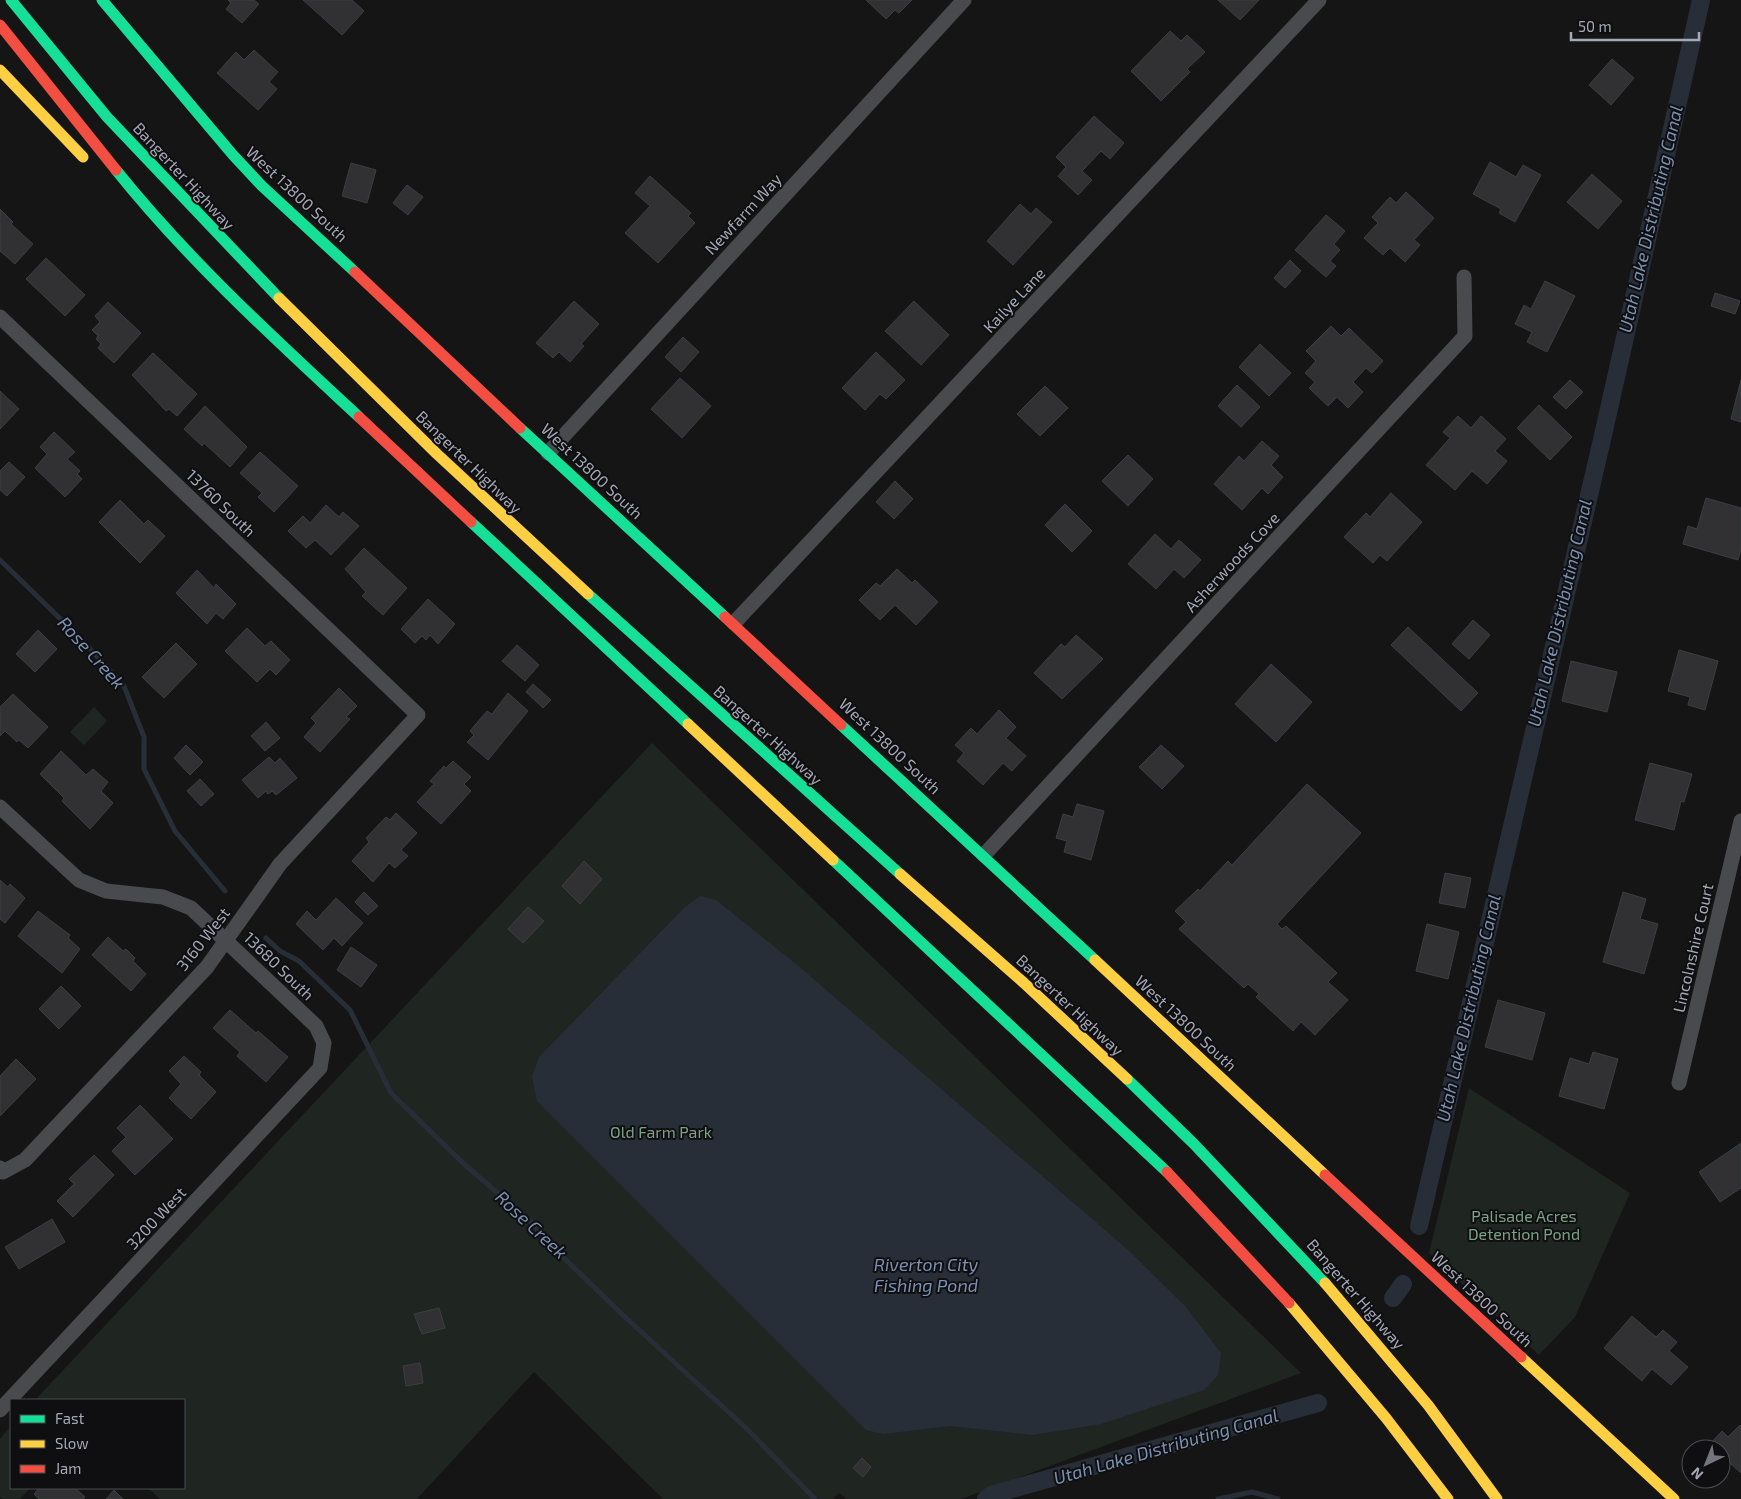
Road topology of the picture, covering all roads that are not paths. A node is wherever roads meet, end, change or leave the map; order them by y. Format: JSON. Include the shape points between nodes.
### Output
{"nodes":[{"id":1,"x":10,"y":0,"type":"edge"},
{"id":2,"x":102,"y":0,"type":"edge"},
{"id":3,"x":964,"y":0,"type":"edge"},
{"id":4,"x":1319,"y":0,"type":"edge"},
{"id":5,"x":0,"y":25,"type":"edge"},
{"id":6,"x":0,"y":70,"type":"edge"},
{"id":7,"x":113,"y":105,"type":"dead end"},
{"id":8,"x":90,"y":164,"type":"dead end"},
{"id":9,"x":138,"y":215,"type":"dead end"},
{"id":10,"x":232,"y":250,"type":"junction"},
{"id":11,"x":1464,"y":276,"type":"dead end"},
{"id":12,"x":0,"y":317,"type":"edge"},
{"id":13,"x":275,"y":338,"type":"junction"},
{"id":14,"x":548,"y":453,"type":"junction"},
{"id":15,"x":734,"y":623,"type":"junction"},
{"id":16,"x":418,"y":715,"type":"joint"},
{"id":17,"x":0,"y":807,"type":"edge"},
{"id":18,"x":1741,"y":822,"type":"edge"},
{"id":19,"x":984,"y":855,"type":"junction"},
{"id":20,"x":226,"y":940,"type":"junction"},
{"id":21,"x":324,"y":1043,"type":"joint"},
{"id":22,"x":1679,"y":1083,"type":"dead end"},
{"id":23,"x":2,"y":1170,"type":"edge"},
{"id":24,"x":10,"y":1399,"type":"edge"},
{"id":25,"x":10,"y":1399,"type":"edge"},
{"id":26,"x":0,"y":1410,"type":"edge"},
{"id":27,"x":1448,"y":1499,"type":"edge"},
{"id":28,"x":1497,"y":1499,"type":"edge"},
{"id":29,"x":1674,"y":1499,"type":"edge"}],
"edges":[{"from":1,"to":10,"type":"main road","name":"Bangerter Highway","via":[[108,118]]},
{"from":2,"to":14,"type":"main road","name":"West 13800 South","via":[[262,186]]},
{"from":3,"to":14,"type":"street","name":"Newfarm Way"},
{"from":4,"to":15,"type":"street","name":"Kailye Lane"},
{"from":5,"to":13,"type":"main road","via":[[153,216]]},
{"from":6,"to":8,"type":"main road"},
{"from":7,"to":10,"type":"main road"},
{"from":9,"to":13,"type":"main road","via":[[207,283]]},
{"from":10,"to":28,"type":"main road","name":"Bangerter Highway","via":[[505,520],[1009,971],[1199,1149],[1352,1313],[1417,1392]]},
{"from":11,"to":19,"type":"street","name":"Asherwoods Cove","via":[[1465,336]]},
{"from":12,"to":16,"type":"street","name":"13760 South"},
{"from":13,"to":27,"type":"main road","via":[[1176,1181],[1262,1270],[1332,1350]]},
{"from":14,"to":15,"type":"main road","name":"West 13800 South"},
{"from":15,"to":19,"type":"main road","name":"West 13800 South"},
{"from":16,"to":20,"type":"street","name":"3160 West","via":[[280,864]]},
{"from":17,"to":20,"type":"street","name":"13680 South","via":[[79,880],[106,891],[163,897],[191,908]]},
{"from":18,"to":22,"type":"street","name":"Lincolnshire Court"},
{"from":19,"to":29,"type":"main road","name":"West 13800 South"},
{"from":20,"to":21,"type":"street","name":"13680 South","via":[[316,1026]]},
{"from":20,"to":23,"type":"street","name":"3160 West","via":[[207,967],[26,1160]]},
{"from":21,"to":25,"type":"street","name":"3200 West","via":[[320,1068]]},
{"from":24,"to":26,"type":"street","name":"3200 West"}]}
